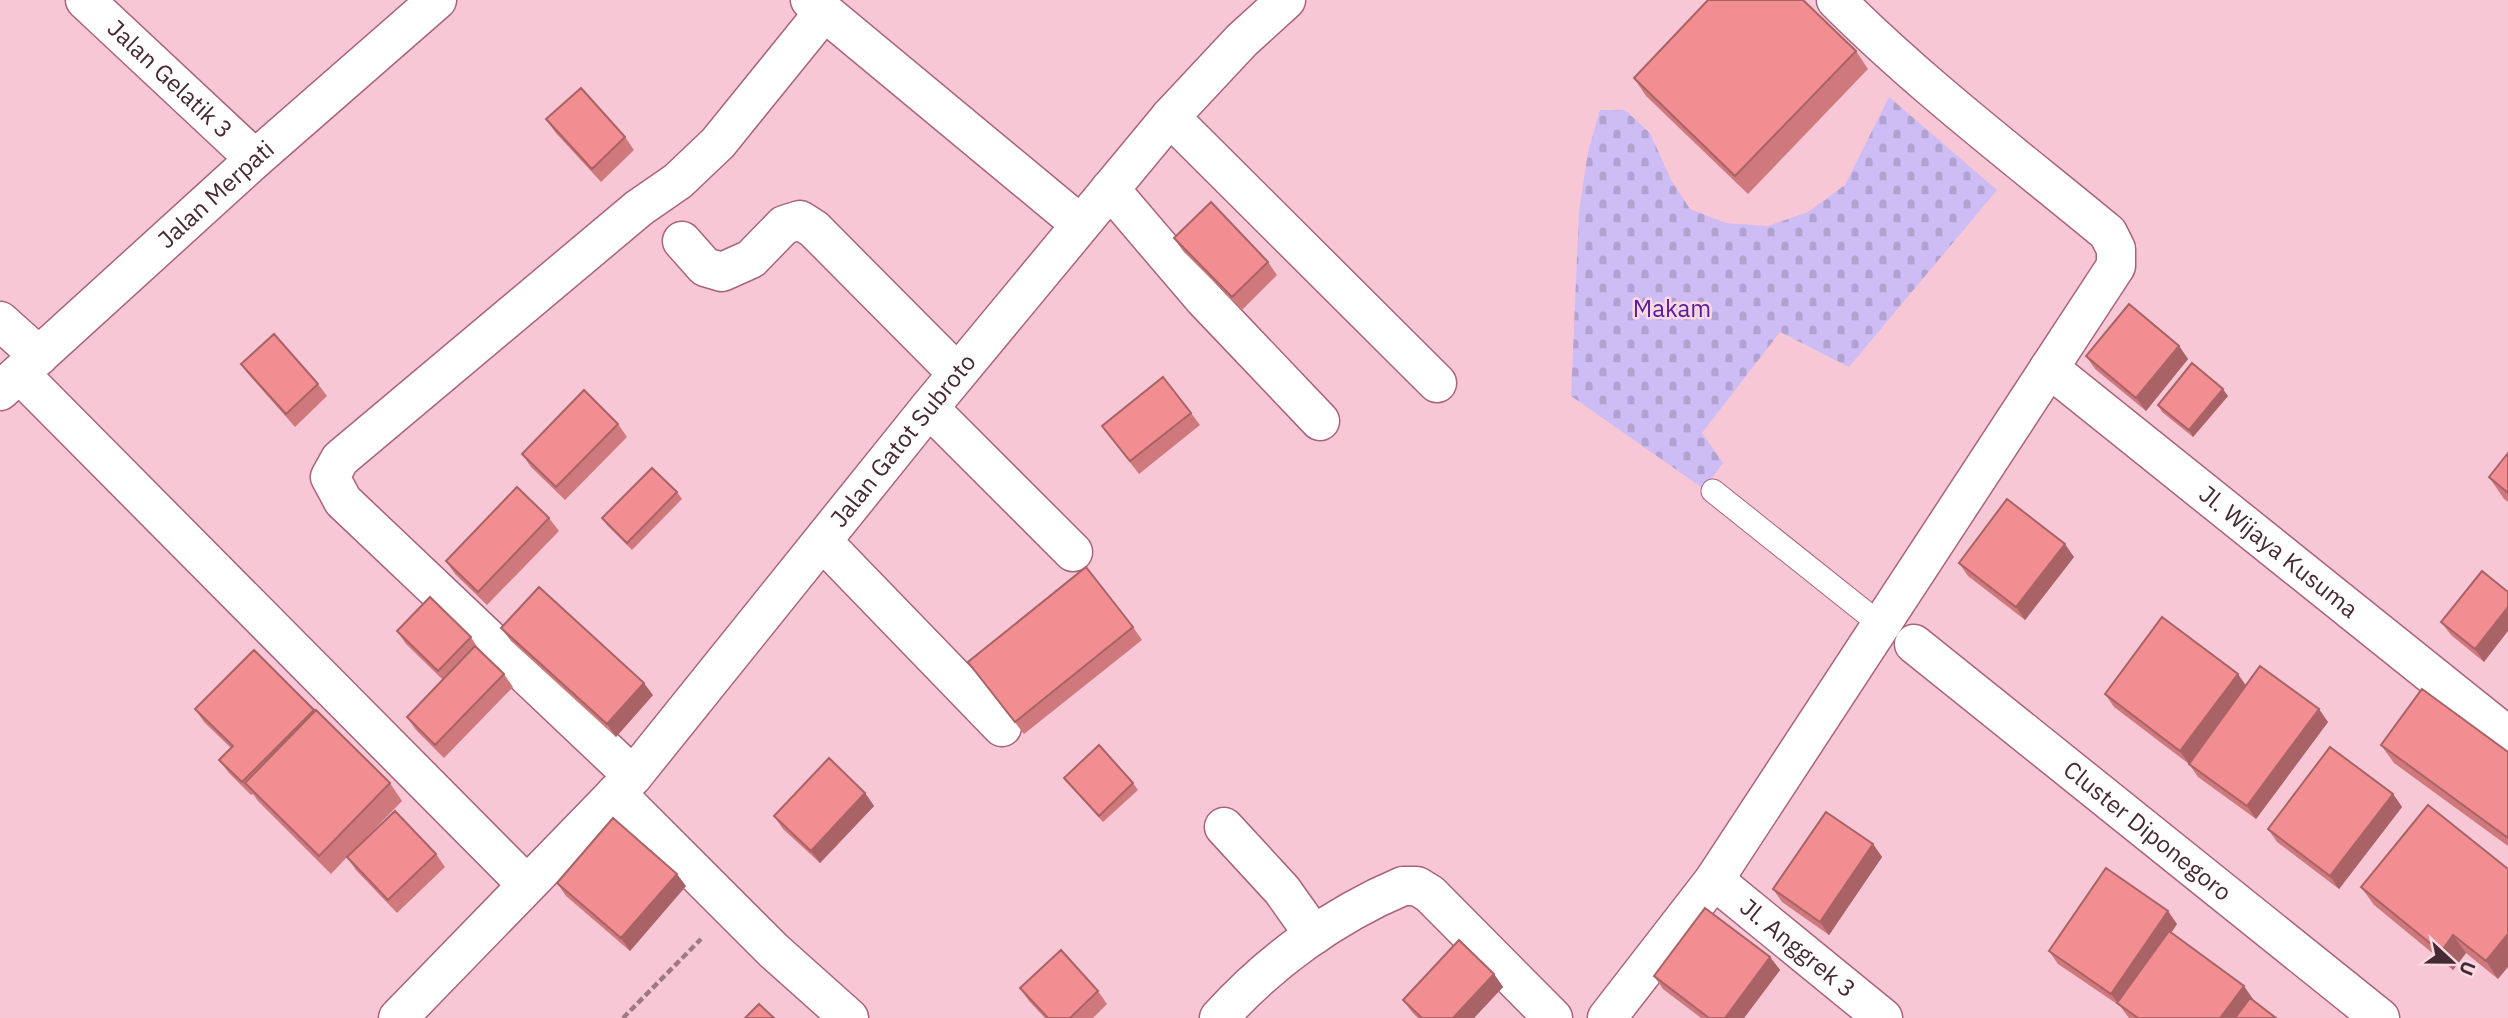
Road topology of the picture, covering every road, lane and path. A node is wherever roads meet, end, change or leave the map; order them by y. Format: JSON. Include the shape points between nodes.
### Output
{"nodes":[{"id":1,"x":85,"y":0,"type":"edge"},
{"id":2,"x":437,"y":0,"type":"edge"},
{"id":3,"x":1286,"y":0,"type":"edge"},
{"id":4,"x":1836,"y":0,"type":"edge"},
{"id":5,"x":817,"y":6,"type":"edge"},
{"id":6,"x":1170,"y":117,"type":"junction"},
{"id":7,"x":255,"y":159,"type":"junction"},
{"id":8,"x":1110,"y":189,"type":"junction"},
{"id":9,"x":1080,"y":224,"type":"junction"},
{"id":10,"x":682,"y":241,"type":"dead end"},
{"id":11,"x":0,"y":321,"type":"edge"},
{"id":12,"x":2049,"y":368,"type":"junction"},
{"id":13,"x":957,"y":373,"type":"junction"},
{"id":14,"x":20,"y":374,"type":"edge"},
{"id":15,"x":1437,"y":383,"type":"dead end"},
{"id":16,"x":929,"y":408,"type":"junction"},
{"id":17,"x":1320,"y":421,"type":"dead end"},
{"id":18,"x":1713,"y":491,"type":"dead end"},
{"id":19,"x":823,"y":542,"type":"junction"},
{"id":20,"x":1073,"y":552,"type":"dead end"},
{"id":21,"x":1881,"y":625,"type":"junction"},
{"id":22,"x":1914,"y":644,"type":"dead end"},
{"id":23,"x":1002,"y":727,"type":"edge"},
{"id":24,"x":2508,"y":736,"type":"edge"},
{"id":25,"x":624,"y":784,"type":"junction"},
{"id":26,"x":1224,"y":827,"type":"dead end"},
{"id":27,"x":1714,"y":880,"type":"junction"},
{"id":28,"x":526,"y":884,"type":"junction"},
{"id":29,"x":737,"y":914,"type":"junction"},
{"id":30,"x":1314,"y":935,"type":"junction"},
{"id":31,"x":398,"y":1018,"type":"edge"},
{"id":32,"x":623,"y":1018,"type":"edge"},
{"id":33,"x":849,"y":1018,"type":"edge"},
{"id":34,"x":1219,"y":1018,"type":"edge"},
{"id":35,"x":1553,"y":1018,"type":"edge"},
{"id":36,"x":1607,"y":1018,"type":"edge"},
{"id":37,"x":1883,"y":1018,"type":"edge"},
{"id":38,"x":2381,"y":1018,"type":"edge"}],
"edges":[{"from":1,"to":7,"type":"street","name":"Jalan Gelatik 3"},
{"from":2,"to":7,"type":"street","name":"Jalan Merpati"},
{"from":3,"to":6,"type":"street","name":"Jalan Gatot Subroto","via":[[1241,40]]},
{"from":4,"to":12,"type":"street","via":[[1873,37],[2108,233],[2116,248],[2116,266]]},
{"from":5,"to":9,"type":"street"},
{"from":5,"to":25,"type":"street","via":[[708,153],[340,459],[330,477],[343,501]]},
{"from":6,"to":8,"type":"street","name":"Jalan Gatot Subroto"},
{"from":6,"to":15,"type":"street"},
{"from":7,"to":14,"type":"street","name":"Jalan Merpati"},
{"from":8,"to":9,"type":"street","name":"Jalan Gatot Subroto"},
{"from":8,"to":17,"type":"street","via":[[1203,298]]},
{"from":9,"to":13,"type":"street","name":"Jalan Gatot Subroto"},
{"from":10,"to":13,"type":"street","via":[[705,267],[722,272],[751,259],[784,225],[800,220]]},
{"from":11,"to":14,"type":"street"},
{"from":12,"to":21,"type":"street"},
{"from":12,"to":24,"type":"street","name":"Jl. Wijaya Kusuma"},
{"from":13,"to":16,"type":"street","name":"Jalan Gatot Subroto"},
{"from":14,"to":28,"type":"street"},
{"from":16,"to":19,"type":"street","name":"Jalan Gatot Subroto"},
{"from":16,"to":20,"type":"street"},
{"from":18,"to":21,"type":"lane"},
{"from":19,"to":23,"type":"street"},
{"from":19,"to":25,"type":"street","name":"Jalan Gatot Subroto"},
{"from":21,"to":27,"type":"street"},
{"from":22,"to":38,"type":"street","name":"Cluster Diponegoro"},
{"from":25,"to":28,"type":"street","name":"Jalan Gatot Subroto"},
{"from":25,"to":29,"type":"street"},
{"from":26,"to":30,"type":"street","via":[[1282,890]]},
{"from":27,"to":36,"type":"street"},
{"from":27,"to":37,"type":"street","name":"Jl. Anggrek 3"},
{"from":28,"to":31,"type":"street","name":"Jalan Gatot Subroto"},
{"from":29,"to":32,"type":"path"},
{"from":29,"to":33,"type":"street"},
{"from":30,"to":34,"type":"street","via":[[1281,958]]},
{"from":30,"to":35,"type":"street","via":[[1390,891],[1416,886],[1430,894]]}]}
